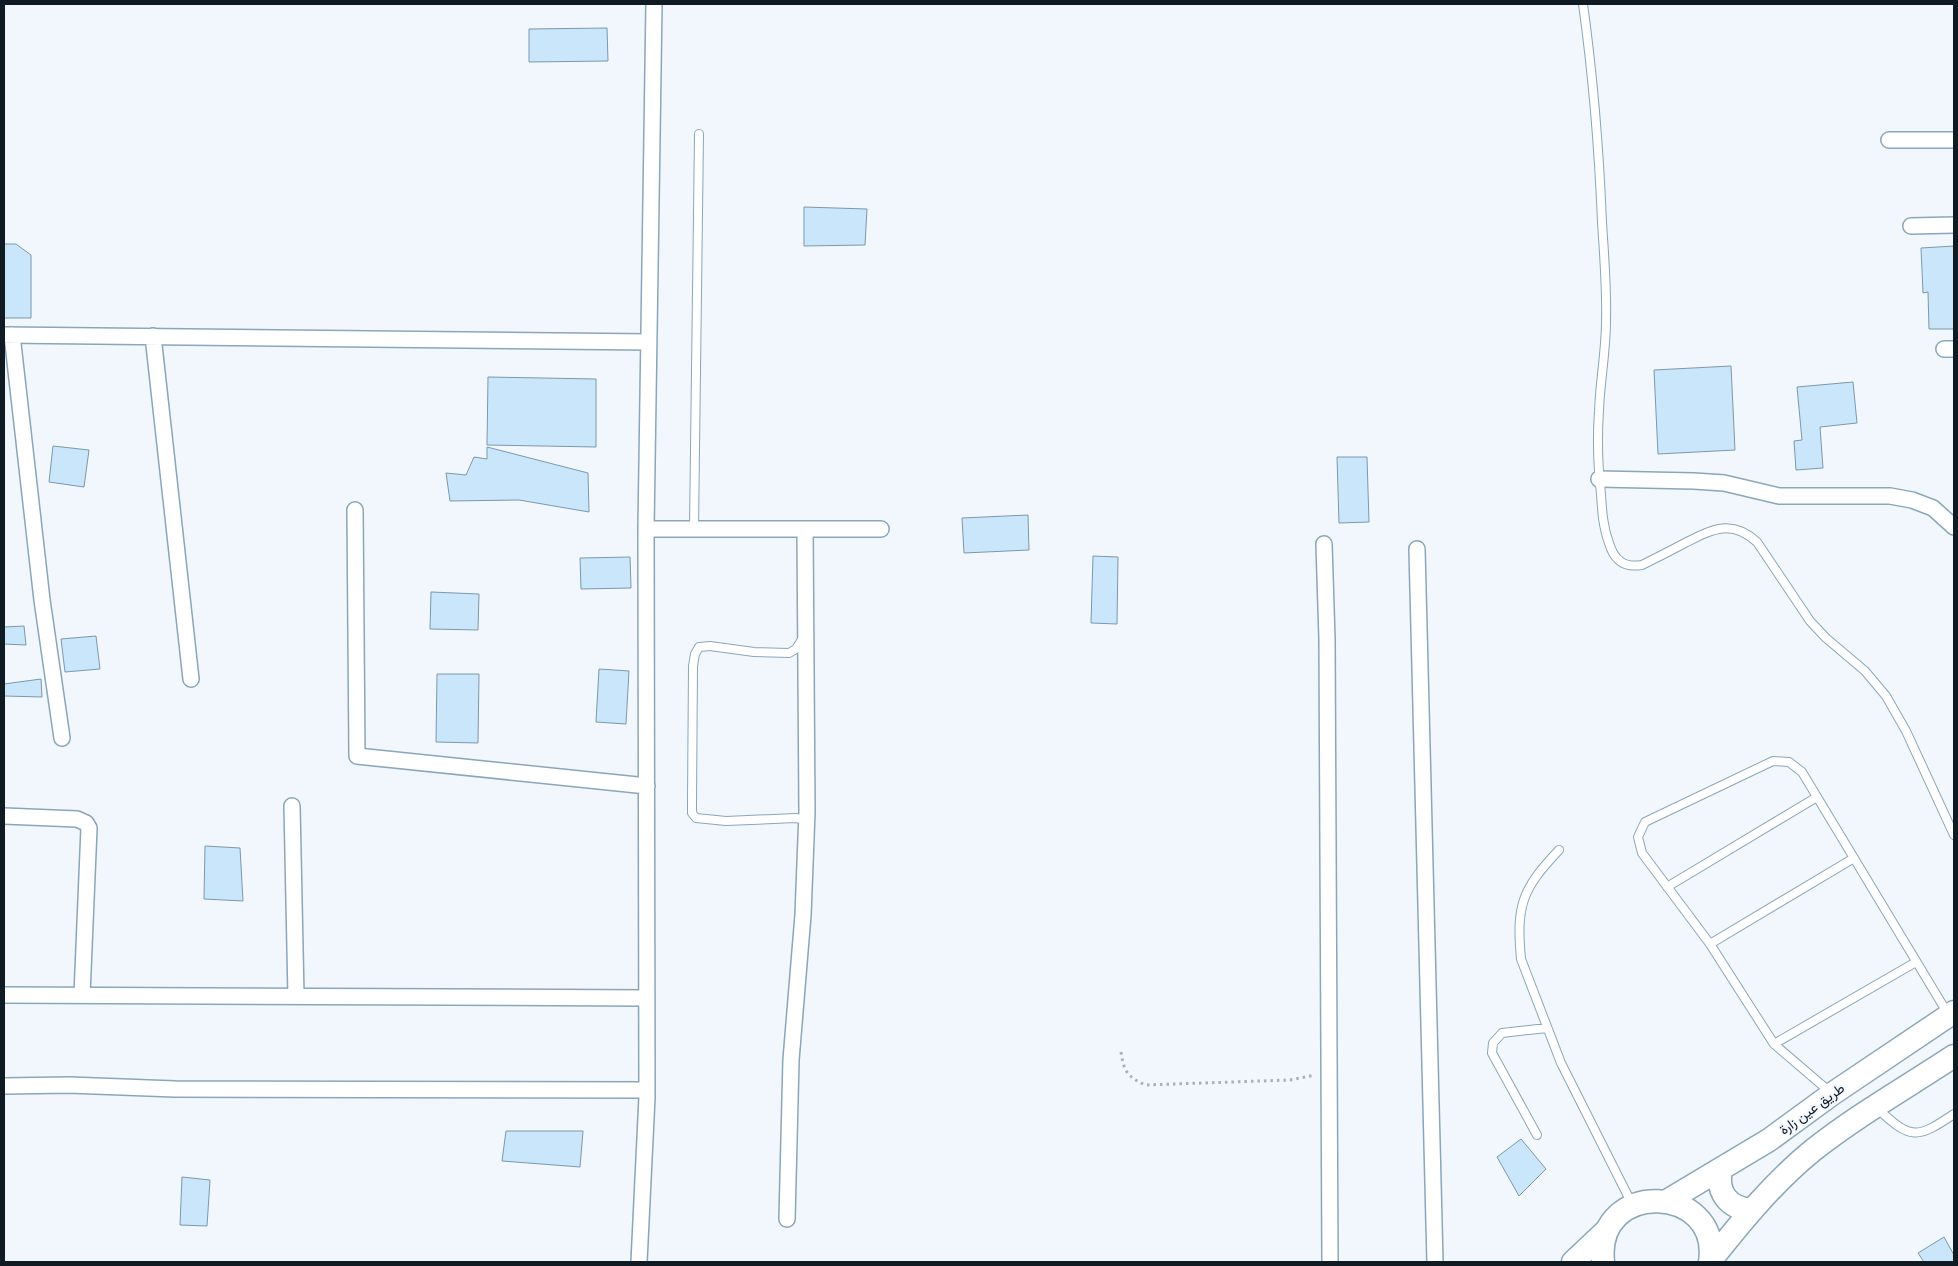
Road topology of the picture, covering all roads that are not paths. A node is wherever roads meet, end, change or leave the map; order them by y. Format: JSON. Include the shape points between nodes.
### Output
{"nodes":[{"id":1,"x":654,"y":4,"type":"edge"},
{"id":2,"x":1583,"y":4,"type":"edge"},
{"id":3,"x":699,"y":134,"type":"dead end"},
{"id":4,"x":1889,"y":140,"type":"dead end"},
{"id":5,"x":1954,"y":140,"type":"edge"},
{"id":6,"x":1954,"y":225,"type":"edge"},
{"id":7,"x":1911,"y":226,"type":"dead end"},
{"id":8,"x":8,"y":335,"type":"edge"},
{"id":9,"x":153,"y":336,"type":"junction"},
{"id":10,"x":649,"y":342,"type":"junction"},
{"id":11,"x":1599,"y":479,"type":"junction"},
{"id":12,"x":355,"y":510,"type":"dead end"},
{"id":13,"x":1954,"y":527,"type":"edge"},
{"id":14,"x":646,"y":529,"type":"junction"},
{"id":15,"x":694,"y":529,"type":"junction"},
{"id":16,"x":805,"y":529,"type":"junction"},
{"id":17,"x":881,"y":529,"type":"dead end"},
{"id":18,"x":1324,"y":544,"type":"dead end"},
{"id":19,"x":1417,"y":550,"type":"dead end"},
{"id":20,"x":806,"y":634,"type":"junction"},
{"id":21,"x":191,"y":679,"type":"dead end"},
{"id":22,"x":62,"y":738,"type":"dead end"},
{"id":23,"x":647,"y":786,"type":"junction"},
{"id":24,"x":1817,"y":797,"type":"junction"},
{"id":25,"x":292,"y":806,"type":"dead end"},
{"id":26,"x":4,"y":816,"type":"edge"},
{"id":27,"x":806,"y":820,"type":"junction"},
{"id":28,"x":1954,"y":835,"type":"edge"},
{"id":29,"x":1559,"y":850,"type":"dead end"},
{"id":30,"x":1854,"y":858,"type":"junction"},
{"id":31,"x":1667,"y":887,"type":"junction"},
{"id":32,"x":1710,"y":944,"type":"junction"},
{"id":33,"x":1916,"y":962,"type":"junction"},
{"id":34,"x":4,"y":995,"type":"edge"},
{"id":35,"x":82,"y":995,"type":"junction"},
{"id":36,"x":296,"y":996,"type":"junction"},
{"id":37,"x":647,"y":998,"type":"junction"},
{"id":38,"x":1952,"y":1014,"type":"edge"},
{"id":39,"x":1547,"y":1028,"type":"junction"},
{"id":40,"x":1774,"y":1044,"type":"junction"},
{"id":41,"x":1954,"y":1056,"type":"edge"},
{"id":42,"x":4,"y":1086,"type":"edge"},
{"id":43,"x":647,"y":1090,"type":"junction"},
{"id":44,"x":1832,"y":1094,"type":"junction"},
{"id":45,"x":1876,"y":1107,"type":"junction"},
{"id":46,"x":1954,"y":1114,"type":"edge"},
{"id":47,"x":1537,"y":1135,"type":"dead end"},
{"id":48,"x":1720,"y":1170,"type":"junction"},
{"id":49,"x":1667,"y":1201,"type":"junction"},
{"id":50,"x":1632,"y":1206,"type":"junction"},
{"id":51,"x":1751,"y":1210,"type":"junction"},
{"id":52,"x":787,"y":1219,"type":"dead end"},
{"id":53,"x":1608,"y":1229,"type":"junction"},
{"id":54,"x":1711,"y":1261,"type":"edge"},
{"id":55,"x":639,"y":1262,"type":"edge"},
{"id":56,"x":1330,"y":1262,"type":"edge"},
{"id":57,"x":1435,"y":1262,"type":"edge"},
{"id":58,"x":1573,"y":1262,"type":"edge"},
{"id":59,"x":1604,"y":1262,"type":"edge"}],
"edges":[{"from":1,"to":10,"type":"street"},
{"from":2,"to":11,"type":"lane","via":[[1600,166],[1605,286]]},
{"from":3,"to":15,"type":"lane"},
{"from":4,"to":5,"type":"street"},
{"from":6,"to":7,"type":"street"},
{"from":8,"to":9,"type":"street"},
{"from":8,"to":22,"type":"street"},
{"from":9,"to":10,"type":"street"},
{"from":9,"to":21,"type":"street"},
{"from":10,"to":14,"type":"street"},
{"from":11,"to":13,"type":"street","via":[[1694,481],[1779,496],[1890,496],[1932,508]]},
{"from":11,"to":28,"type":"lane","via":[[1608,542],[1618,561],[1626,565],[1642,565],[1716,529],[1736,529],[1757,542],[1810,621],[1865,671],[1893,707]]},
{"from":12,"to":23,"type":"street","via":[[357,756]]},
{"from":14,"to":15,"type":"street"},
{"from":14,"to":23,"type":"street"},
{"from":15,"to":16,"type":"street"},
{"from":16,"to":17,"type":"street"},
{"from":16,"to":20,"type":"street"},
{"from":18,"to":56,"type":"street","via":[[1328,648]]},
{"from":19,"to":57,"type":"street"},
{"from":20,"to":27,"type":"street"},
{"from":20,"to":27,"type":"lane","via":[[796,649],[789,653],[699,646],[693,666],[692,802],[692,813],[696,818]]},
{"from":23,"to":37,"type":"street"},
{"from":24,"to":30,"type":"lane"},
{"from":24,"to":31,"type":"lane"},
{"from":24,"to":31,"type":"lane","via":[[1802,772],[1789,762],[1774,761],[1645,822],[1638,837],[1642,853]]},
{"from":25,"to":36,"type":"street"},
{"from":26,"to":35,"type":"street","via":[[77,819],[89,828]]},
{"from":27,"to":52,"type":"street","via":[[791,1060]]},
{"from":29,"to":39,"type":"lane","via":[[1531,882],[1520,918],[1521,959]]},
{"from":30,"to":32,"type":"lane"},
{"from":30,"to":33,"type":"lane"},
{"from":31,"to":32,"type":"lane"},
{"from":32,"to":40,"type":"lane"},
{"from":33,"to":38,"type":"lane"},
{"from":33,"to":40,"type":"lane"},
{"from":34,"to":35,"type":"street"},
{"from":35,"to":36,"type":"street"},
{"from":36,"to":37,"type":"street"},
{"from":37,"to":43,"type":"street"},
{"from":38,"to":44,"type":"main road","name":"طريق عين زارة"},
{"from":39,"to":47,"type":"lane","via":[[1502,1033],[1492,1048]]},
{"from":39,"to":50,"type":"lane"},
{"from":40,"to":44,"type":"lane"},
{"from":41,"to":45,"type":"main road"},
{"from":42,"to":43,"type":"street"},
{"from":43,"to":55,"type":"street"},
{"from":44,"to":48,"type":"main road","name":"طريق عين زارة","via":[[1769,1140]]},
{"from":45,"to":46,"type":"lane","via":[[1895,1125],[1915,1133],[1930,1129]]},
{"from":45,"to":51,"type":"main road","via":[[1812,1152]]},
{"from":48,"to":49,"type":"main road","name":"طريق عين زارة"},
{"from":48,"to":51,"type":"main road","via":[[1720,1187],[1728,1201]]},
{"from":49,"to":50,"type":"main road","via":[[1644,1201]]},
{"from":49,"to":54,"type":"main road","via":[[1691,1212],[1700,1222],[1710,1246]]},
{"from":50,"to":53,"type":"main road"},
{"from":51,"to":54,"type":"main road"},
{"from":53,"to":58,"type":"main road"},
{"from":53,"to":59,"type":"main road","via":[[1604,1241]]}]}
